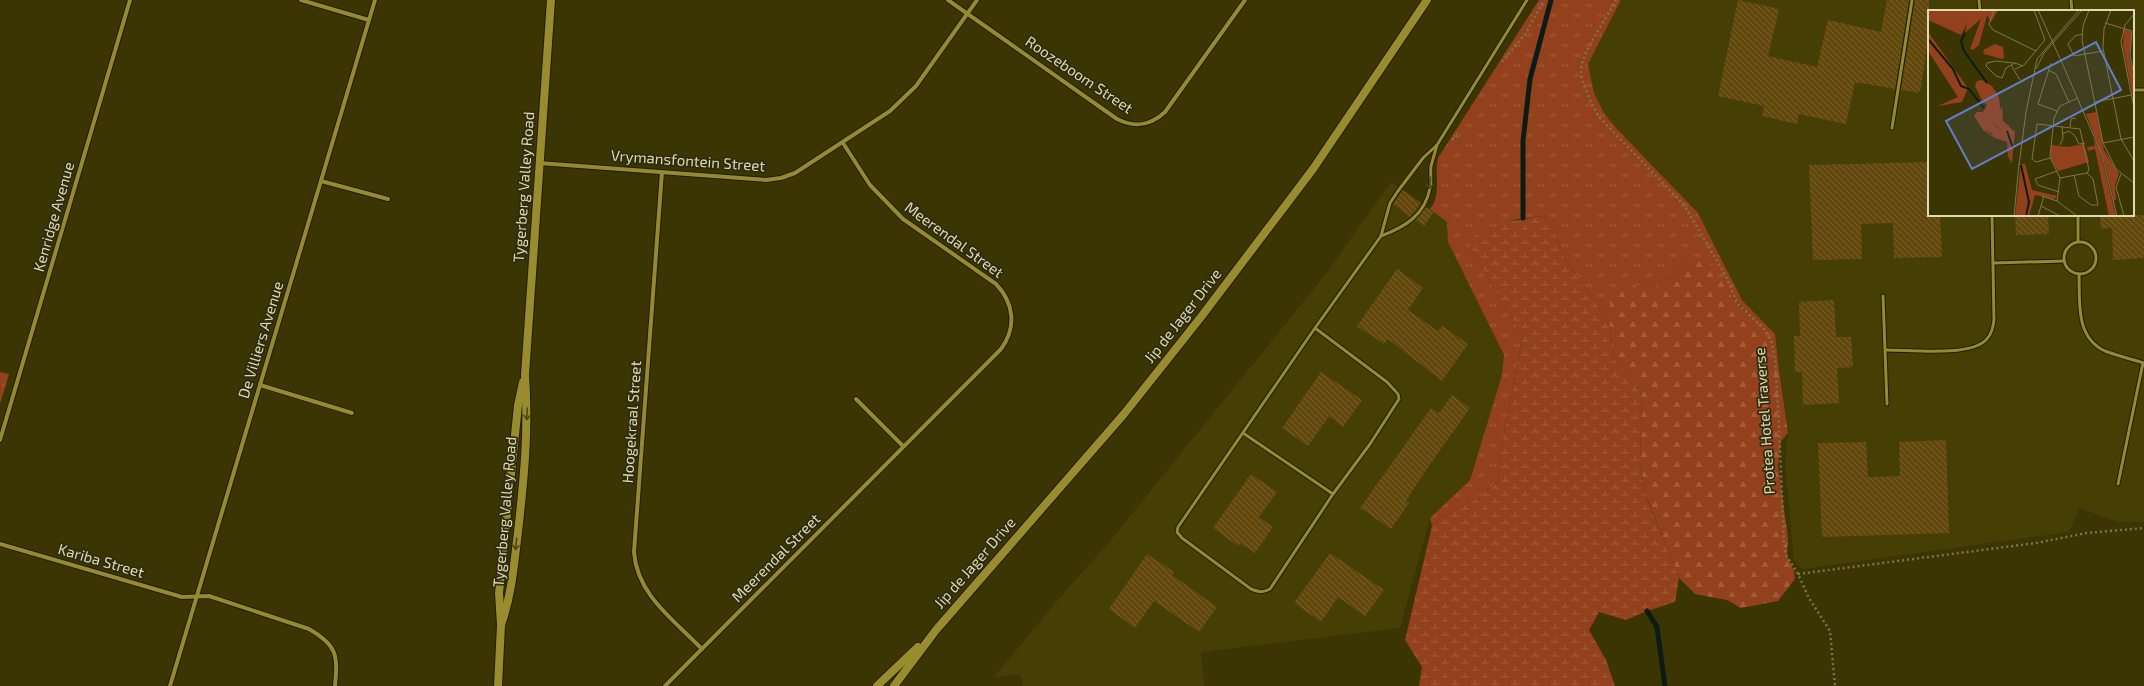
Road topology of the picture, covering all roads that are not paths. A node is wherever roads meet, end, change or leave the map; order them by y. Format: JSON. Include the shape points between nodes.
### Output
{"nodes":[{"id":1,"x":130,"y":0,"type":"edge"},
{"id":2,"x":301,"y":0,"type":"edge"},
{"id":3,"x":375,"y":0,"type":"edge"},
{"id":4,"x":551,"y":0,"type":"edge"},
{"id":5,"x":948,"y":0,"type":"edge"},
{"id":6,"x":977,"y":0,"type":"edge"},
{"id":7,"x":1245,"y":0,"type":"edge"},
{"id":8,"x":1428,"y":0,"type":"edge"},
{"id":9,"x":1527,"y":0,"type":"edge"},
{"id":10,"x":1912,"y":0,"type":"edge"},
{"id":11,"x":1979,"y":0,"type":"edge"},
{"id":12,"x":2071,"y":0,"type":"edge"},
{"id":13,"x":1980,"y":10,"type":"edge"},
{"id":14,"x":2072,"y":10,"type":"edge"},
{"id":15,"x":968,"y":14,"type":"junction"},
{"id":16,"x":369,"y":20,"type":"junction"},
{"id":17,"x":1892,"y":128,"type":"dead end"},
{"id":18,"x":843,"y":143,"type":"junction"},
{"id":19,"x":1437,"y":145,"type":"junction"},
{"id":20,"x":539,"y":163,"type":"junction"},
{"id":21,"x":662,"y":172,"type":"junction"},
{"id":22,"x":321,"y":181,"type":"junction"},
{"id":23,"x":388,"y":200,"type":"dead end"},
{"id":24,"x":1992,"y":216,"type":"edge"},
{"id":25,"x":2078,"y":216,"type":"edge"},
{"id":26,"x":1381,"y":236,"type":"junction"},
{"id":27,"x":2078,"y":241,"type":"junction"},
{"id":28,"x":2064,"y":261,"type":"junction"},
{"id":29,"x":1994,"y":263,"type":"junction"},
{"id":30,"x":2079,"y":274,"type":"junction"},
{"id":31,"x":1884,"y":296,"type":"dead end"},
{"id":32,"x":1315,"y":328,"type":"junction"},
{"id":33,"x":1886,"y":350,"type":"junction"},
{"id":34,"x":2144,"y":363,"type":"edge"},
{"id":35,"x":525,"y":375,"type":"junction"},
{"id":36,"x":260,"y":384,"type":"junction"},
{"id":37,"x":856,"y":398,"type":"dead end"},
{"id":38,"x":1887,"y":404,"type":"dead end"},
{"id":39,"x":352,"y":413,"type":"dead end"},
{"id":40,"x":1243,"y":433,"type":"junction"},
{"id":41,"x":0,"y":440,"type":"edge"},
{"id":42,"x":903,"y":446,"type":"junction"},
{"id":43,"x":2118,"y":484,"type":"dead end"},
{"id":44,"x":1333,"y":494,"type":"junction"},
{"id":45,"x":0,"y":544,"type":"edge"},
{"id":46,"x":196,"y":597,"type":"junction"},
{"id":47,"x":501,"y":625,"type":"junction"},
{"id":48,"x":936,"y":630,"type":"junction"},
{"id":49,"x":702,"y":649,"type":"junction"},
{"id":50,"x":170,"y":686,"type":"edge"},
{"id":51,"x":336,"y":686,"type":"edge"},
{"id":52,"x":498,"y":686,"type":"edge"},
{"id":53,"x":665,"y":686,"type":"edge"},
{"id":54,"x":877,"y":686,"type":"edge"},
{"id":55,"x":894,"y":686,"type":"edge"}],
"edges":[{"from":1,"to":41,"type":"street","name":"Kenridge Avenue"},
{"from":2,"to":16,"type":"street"},
{"from":3,"to":16,"type":"street","name":"De Villiers Avenue"},
{"from":4,"to":20,"type":"main road","name":"Tygerberg Valley Road"},
{"from":5,"to":15,"type":"street","name":"Roozeboom Street"},
{"from":6,"to":15,"type":"street","name":"Vrymansfontein Street"},
{"from":7,"to":15,"type":"street","name":"Roozeboom Street","via":[[1165,112],[1158,119],[1139,125],[1117,119]]},
{"from":8,"to":48,"type":"main road","name":"Jip de Jager Drive","via":[[1313,169],[1202,317],[1119,420]]},
{"from":9,"to":19,"type":"lane"},
{"from":10,"to":17,"type":"lane"},
{"from":11,"to":13,"type":"lane"},
{"from":12,"to":14,"type":"lane"},
{"from":15,"to":18,"type":"street","name":"Vrymansfontein Street","via":[[908,95],[880,119]]},
{"from":16,"to":22,"type":"street","name":"De Villiers Avenue"},
{"from":18,"to":21,"type":"street","name":"Vrymansfontein Street","via":[[795,173],[773,179]]},
{"from":18,"to":42,"type":"street","name":"Meerendal Street","via":[[870,185],[890,207],[903,219],[996,284],[1011,308],[1012,326],[1001,349]]},
{"from":19,"to":26,"type":"lane","via":[[1423,158],[1390,203]]},
{"from":19,"to":26,"type":"lane","one_way":true,"via":[[1425,203],[1414,219],[1403,228]]},
{"from":20,"to":21,"type":"street","name":"Vrymansfontein Street"},
{"from":20,"to":35,"type":"main road","name":"Tygerberg Valley Road"},
{"from":21,"to":49,"type":"street","name":"Hoogekraal Street","via":[[634,552],[640,580],[650,596]]},
{"from":22,"to":23,"type":"street"},
{"from":22,"to":36,"type":"street","name":"De Villiers Avenue"},
{"from":24,"to":29,"type":"lane"},
{"from":25,"to":27,"type":"lane"},
{"from":26,"to":32,"type":"lane"},
{"from":27,"to":28,"type":"lane","via":[[2066,248]]},
{"from":27,"to":30,"type":"lane","via":[[2092,247],[2096,258],[2093,268]]},
{"from":28,"to":29,"type":"lane"},
{"from":28,"to":30,"type":"lane","via":[[2071,271]]},
{"from":29,"to":33,"type":"lane","via":[[1994,320],[1991,333],[1986,340],[1962,350]]},
{"from":30,"to":34,"type":"lane","via":[[2082,328],[2087,338],[2106,351]]},
{"from":31,"to":33,"type":"lane"},
{"from":32,"to":40,"type":"lane"},
{"from":32,"to":44,"type":"lane","via":[[1387,382],[1398,394],[1399,399]]},
{"from":33,"to":38,"type":"lane"},
{"from":34,"to":43,"type":"lane"},
{"from":35,"to":47,"type":"main road","name":"Tygerberg Valley Road","via":[[518,405],[501,571]]},
{"from":35,"to":47,"type":"main road","name":"Tygerberg Valley Road","one_way":true,"via":[[525,467],[510,596]]},
{"from":36,"to":39,"type":"street"},
{"from":36,"to":46,"type":"street","name":"De Villiers Avenue"},
{"from":37,"to":42,"type":"street"},
{"from":40,"to":44,"type":"lane"},
{"from":40,"to":44,"type":"lane","via":[[1184,516],[1177,532],[1251,589],[1264,592],[1270,589]]},
{"from":42,"to":49,"type":"street","name":"Meerendal Street"},
{"from":45,"to":46,"type":"street","name":"Kariba Street","via":[[182,598]]},
{"from":46,"to":50,"type":"street","name":"De Villiers Avenue"},
{"from":46,"to":51,"type":"street","name":"Kariba Street","via":[[209,596],[309,629],[322,636],[336,654]]},
{"from":47,"to":52,"type":"main road","name":"Tygerberg Valley Road"},
{"from":48,"to":54,"type":"main road","name":"Jip de Jager Drive"},
{"from":48,"to":55,"type":"main road","name":"Jip de Jager Drive"},
{"from":49,"to":53,"type":"street","name":"Meerendal Street"}]}
